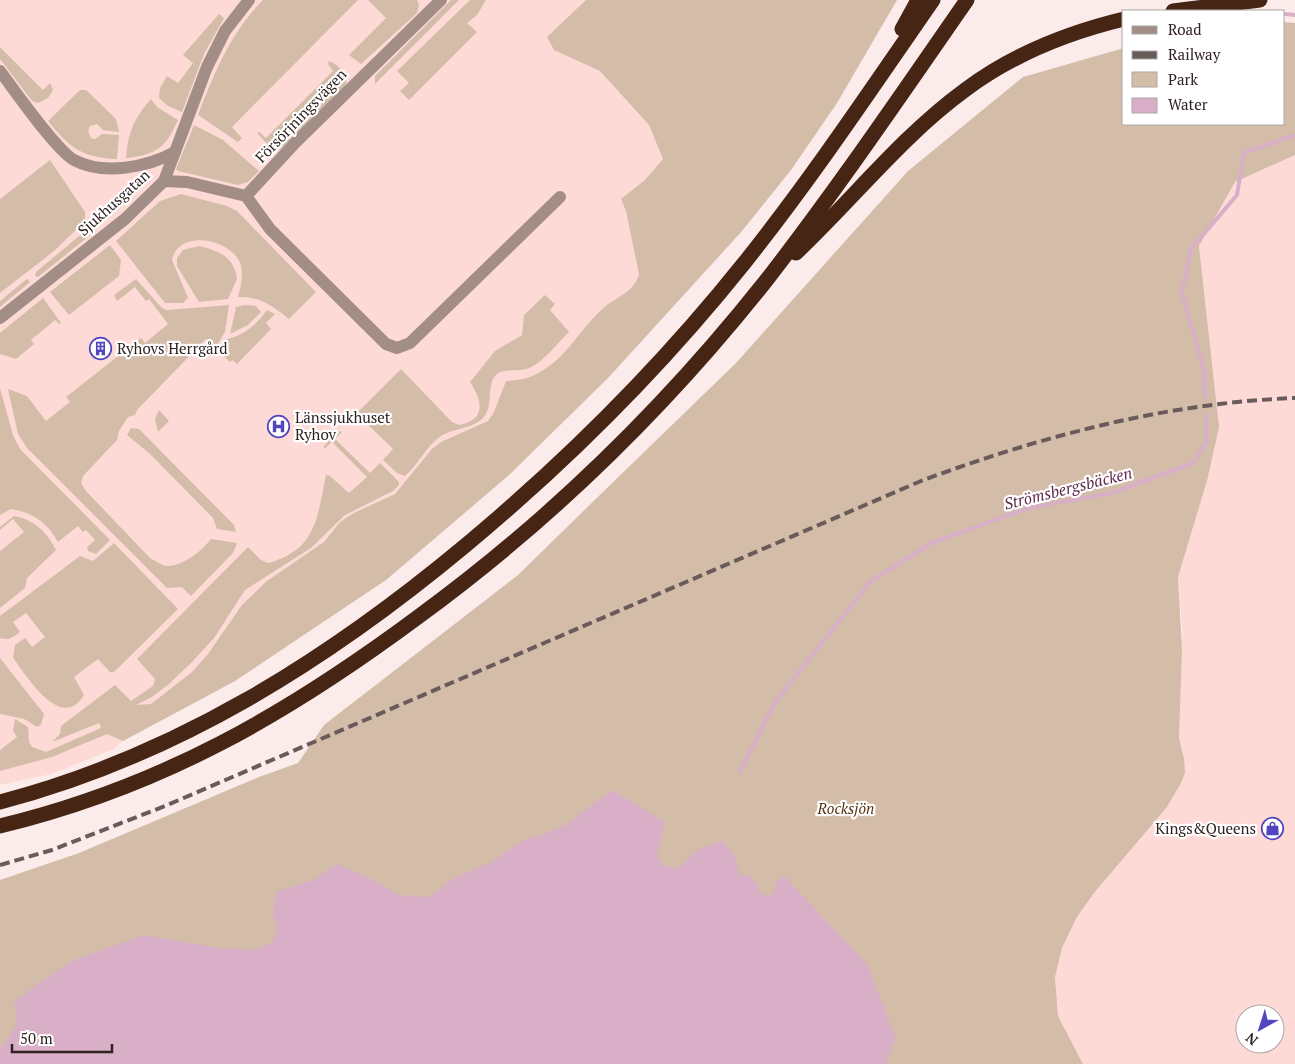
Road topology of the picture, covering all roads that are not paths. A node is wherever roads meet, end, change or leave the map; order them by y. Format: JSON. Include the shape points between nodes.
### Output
{"nodes":[{"id":1,"x":249,"y":0,"type":"edge"},
{"id":2,"x":441,"y":0,"type":"edge"},
{"id":3,"x":918,"y":0,"type":"edge"},
{"id":4,"x":933,"y":0,"type":"edge"},
{"id":5,"x":967,"y":0,"type":"edge"},
{"id":6,"x":1260,"y":0,"type":"edge"},
{"id":7,"x":1182,"y":10,"type":"edge"},
{"id":8,"x":1122,"y":20,"type":"edge"},
{"id":9,"x":0,"y":72,"type":"edge"},
{"id":10,"x":864,"y":100,"type":"junction"},
{"id":11,"x":175,"y":152,"type":"junction"},
{"id":12,"x":164,"y":181,"type":"junction"},
{"id":13,"x":246,"y":196,"type":"junction"},
{"id":14,"x":560,"y":197,"type":"dead end"},
{"id":15,"x":765,"y":281,"type":"junction"},
{"id":16,"x":0,"y":318,"type":"edge"},
{"id":17,"x":0,"y":802,"type":"edge"},
{"id":18,"x":0,"y":826,"type":"edge"}],
"edges":[{"from":1,"to":11,"type":"street","name":"Sjukhusgatan","via":[[225,31],[216,49]]},
{"from":2,"to":13,"type":"street","name":"Försörjningsvägen","via":[[295,143]]},
{"from":3,"to":10,"type":"highway"},
{"from":4,"to":10,"type":"highway"},
{"from":5,"to":15,"type":"highway","via":[[825,202]]},
{"from":6,"to":7,"type":"highway"},
{"from":8,"to":15,"type":"highway","via":[[1068,34],[1043,45],[966,89],[904,144]]},
{"from":9,"to":11,"type":"street","via":[[74,160],[105,167],[136,167]]},
{"from":10,"to":17,"type":"highway","via":[[744,263],[662,358],[589,435],[449,559],[317,658],[210,722],[128,760]]},
{"from":11,"to":12,"type":"street","name":"Sjukhusgatan"},
{"from":12,"to":13,"type":"street","via":[[187,182]]},
{"from":12,"to":16,"type":"street","name":"Sjukhusgatan","via":[[125,219]]},
{"from":13,"to":14,"type":"street","via":[[270,229],[386,344],[397,348],[410,342]]},
{"from":15,"to":18,"type":"highway","via":[[684,377],[576,486],[468,580],[380,646],[265,721],[188,761],[81,803]]}]}
